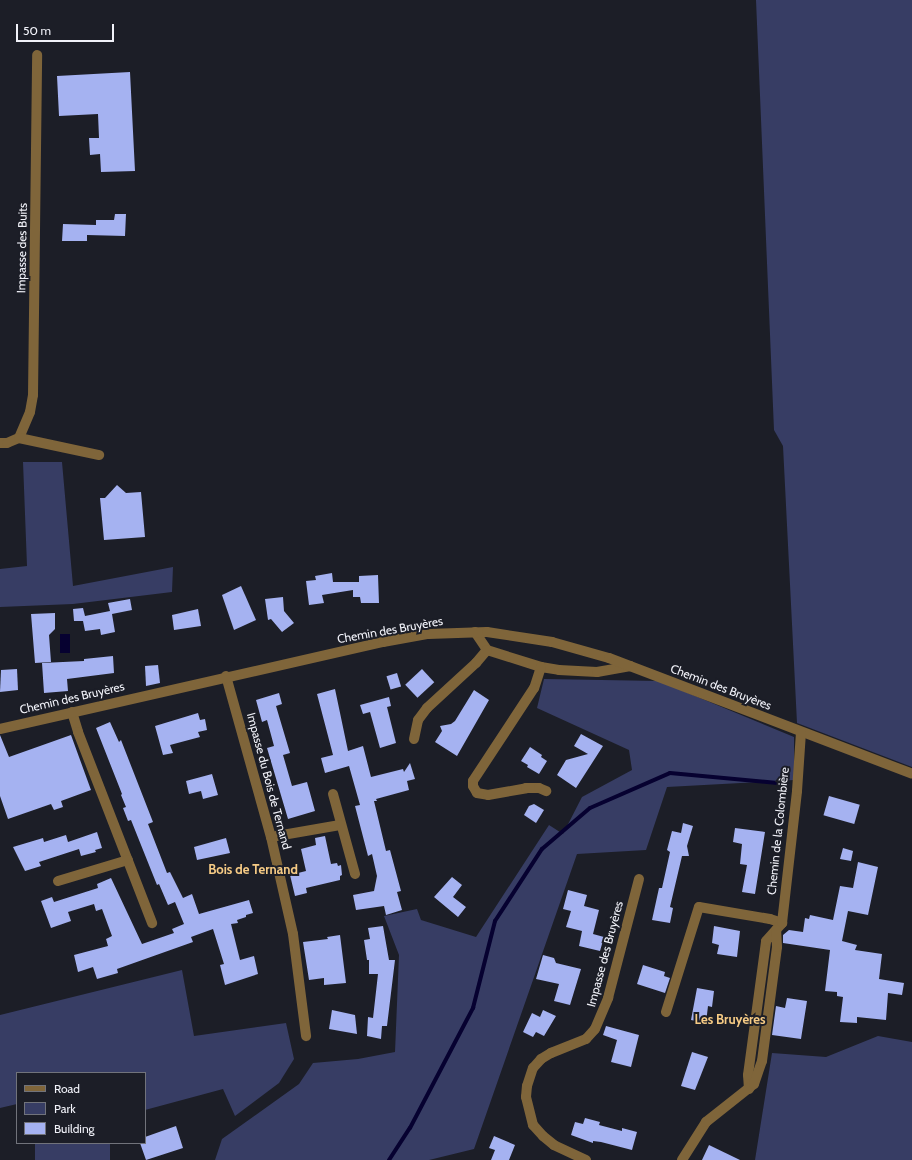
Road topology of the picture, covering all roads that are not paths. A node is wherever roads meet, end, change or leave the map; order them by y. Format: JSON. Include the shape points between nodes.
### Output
{"nodes":[{"id":1,"x":38,"y":55,"type":"dead end"},
{"id":2,"x":19,"y":438,"type":"junction"},
{"id":3,"x":0,"y":443,"type":"edge"},
{"id":4,"x":99,"y":455,"type":"dead end"},
{"id":5,"x":475,"y":632,"type":"junction"},
{"id":6,"x":487,"y":650,"type":"junction"},
{"id":7,"x":630,"y":666,"type":"junction"},
{"id":8,"x":541,"y":667,"type":"junction"},
{"id":9,"x":226,"y":676,"type":"junction"},
{"id":10,"x":72,"y":712,"type":"junction"},
{"id":11,"x":0,"y":729,"type":"edge"},
{"id":12,"x":800,"y":732,"type":"junction"},
{"id":13,"x":414,"y":739,"type":"dead end"},
{"id":14,"x":912,"y":774,"type":"edge"},
{"id":15,"x":546,"y":791,"type":"dead end"},
{"id":16,"x":333,"y":794,"type":"dead end"},
{"id":17,"x":340,"y":825,"type":"junction"},
{"id":18,"x":272,"y":837,"type":"junction"},
{"id":19,"x":128,"y":860,"type":"junction"},
{"id":20,"x":355,"y":874,"type":"dead end"},
{"id":21,"x":639,"y":879,"type":"dead end"},
{"id":22,"x":58,"y":881,"type":"dead end"},
{"id":23,"x":152,"y":923,"type":"dead end"},
{"id":24,"x":779,"y":927,"type":"junction"},
{"id":25,"x":666,"y":1012,"type":"dead end"},
{"id":26,"x":306,"y":1036,"type":"dead end"},
{"id":27,"x":586,"y":1160,"type":"edge"},
{"id":28,"x":682,"y":1160,"type":"edge"}],
"edges":[{"from":1,"to":2,"type":"street","name":"Impasse des Buits","via":[[33,395],[30,412]]},
{"from":2,"to":3,"type":"street"},
{"from":2,"to":4,"type":"street"},
{"from":5,"to":6,"type":"street"},
{"from":5,"to":7,"type":"street","name":"Chemin des Bruyères","via":[[552,642]]},
{"from":5,"to":9,"type":"street","name":"Chemin des Bruyères","via":[[428,634]]},
{"from":6,"to":8,"type":"street"},
{"from":6,"to":13,"type":"street","via":[[476,664],[427,708],[418,720]]},
{"from":7,"to":8,"type":"street","via":[[597,672]]},
{"from":7,"to":12,"type":"street","name":"Chemin des Bruyères"},
{"from":8,"to":15,"type":"street","via":[[534,688],[473,786],[477,793],[488,795],[526,788]]},
{"from":9,"to":10,"type":"street","name":"Chemin des Bruyères"},
{"from":9,"to":18,"type":"street","name":"Impasse du Bois de Ternand"},
{"from":10,"to":11,"type":"street","name":"Chemin des Bruyères"},
{"from":10,"to":19,"type":"street"},
{"from":12,"to":14,"type":"street","name":"Chemin des Bruyères"},
{"from":12,"to":24,"type":"street","name":"Chemin de la Colombière","via":[[797,791]]},
{"from":16,"to":17,"type":"street"},
{"from":17,"to":18,"type":"street"},
{"from":17,"to":20,"type":"street"},
{"from":18,"to":26,"type":"street","name":"Impasse du Bois de Ternand","via":[[293,934]]},
{"from":19,"to":22,"type":"street"},
{"from":19,"to":23,"type":"street"},
{"from":21,"to":27,"type":"street","name":"Impasse des Bruyères","via":[[608,998],[595,1029],[586,1039],[541,1059],[533,1068],[527,1086],[526,1097],[533,1125],[554,1145]]},
{"from":24,"to":25,"type":"street","via":[[770,920],[698,907]]},
{"from":24,"to":28,"type":"street","name":"Chemin de la Colombière","via":[[766,941],[748,1075],[750,1089],[706,1122]]}]}
